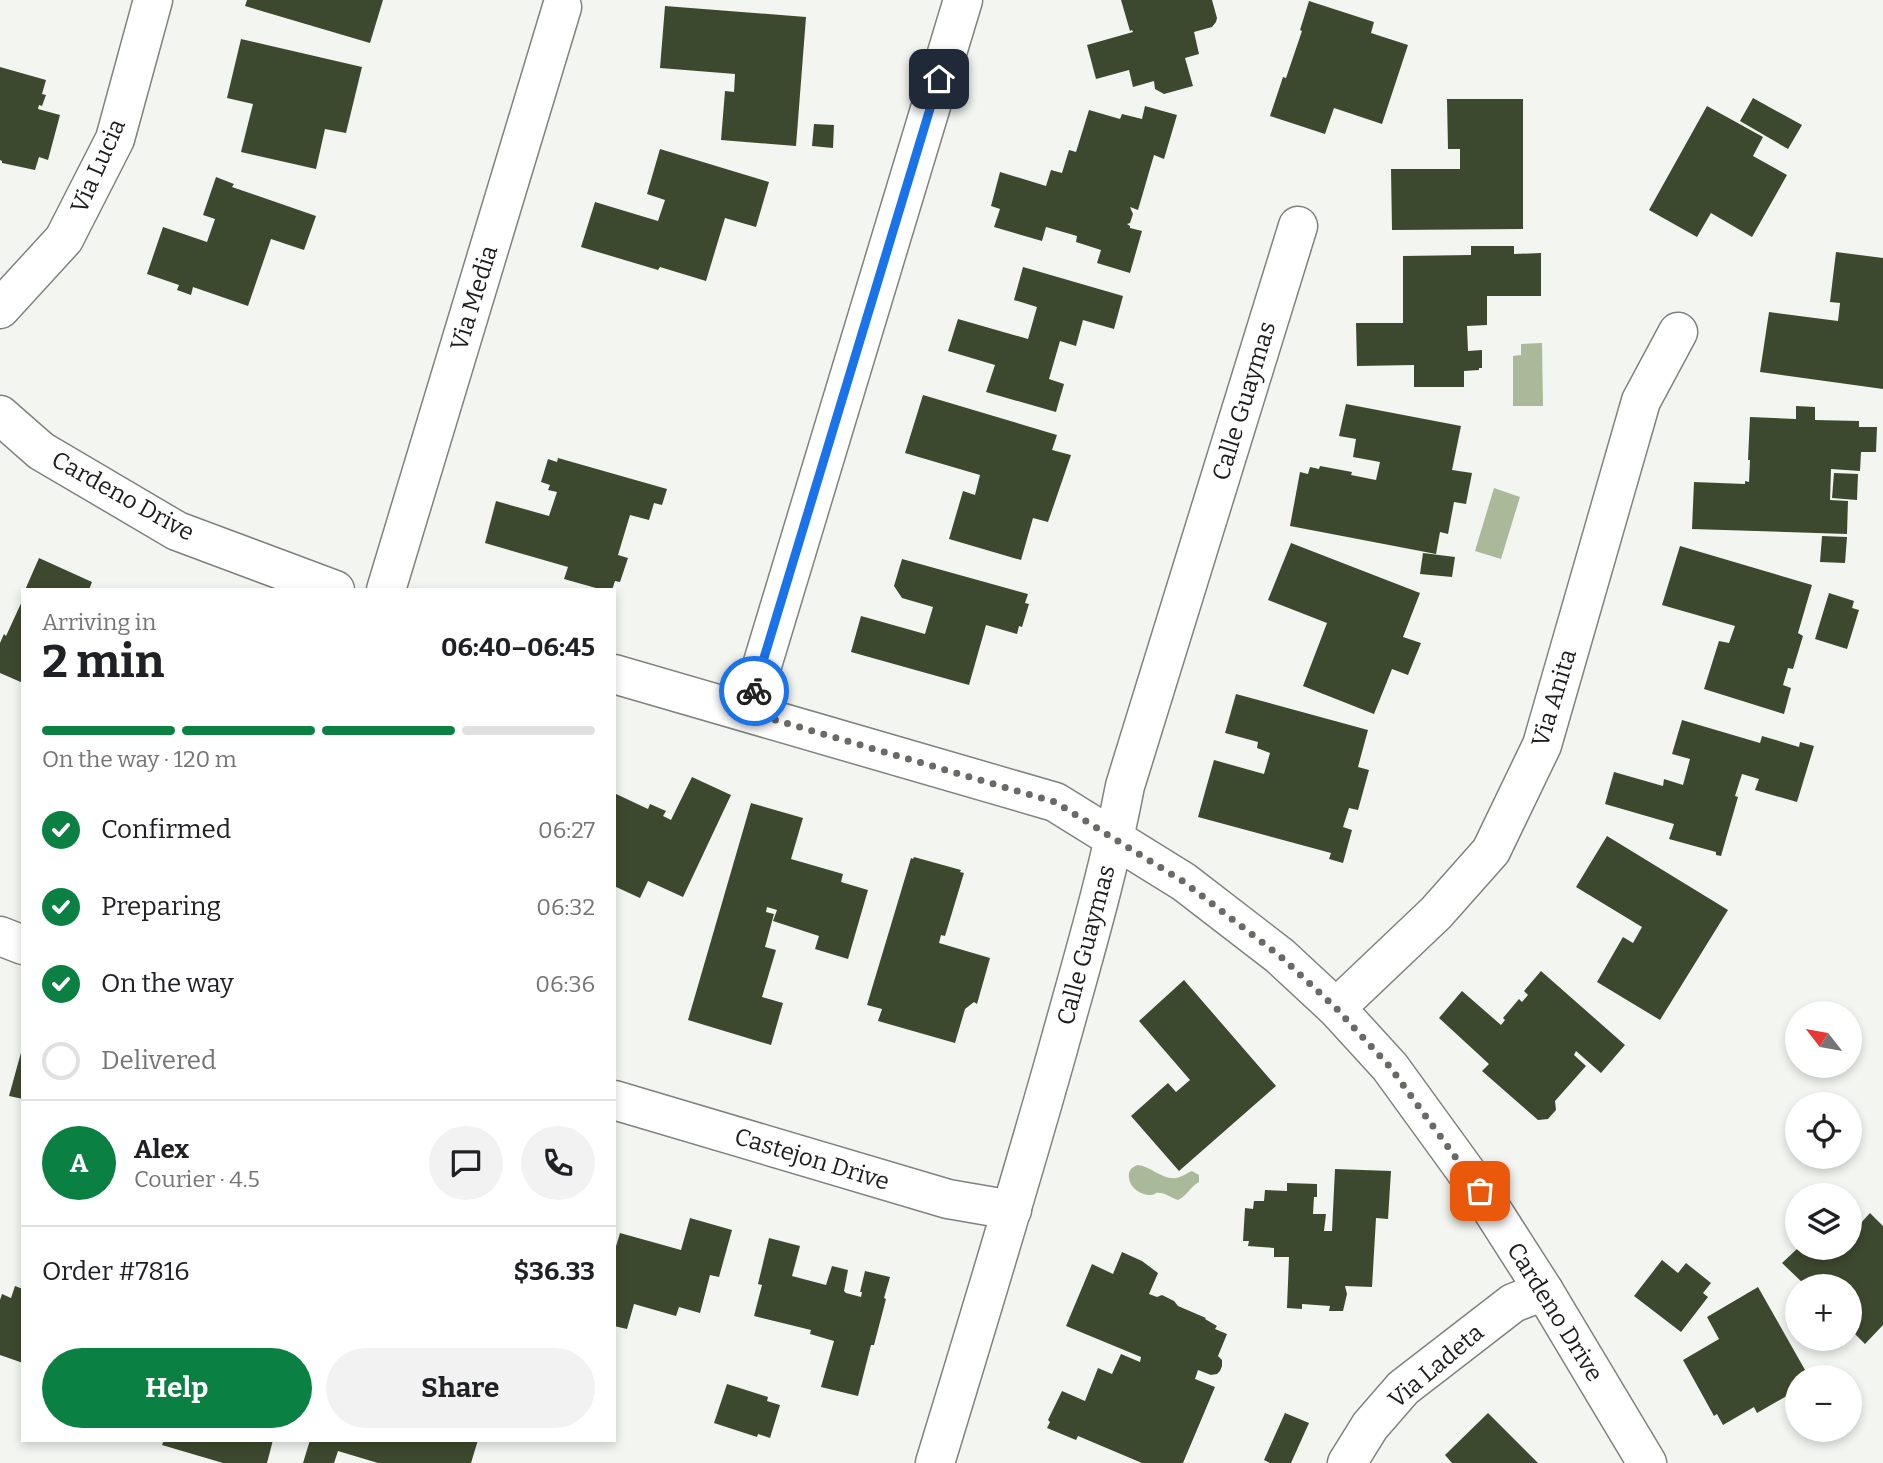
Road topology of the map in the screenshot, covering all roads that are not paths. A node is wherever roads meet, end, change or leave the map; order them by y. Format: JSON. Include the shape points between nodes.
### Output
{"nodes":[{"id":1,"x":153,"y":0,"type":"edge"},
{"id":2,"x":962,"y":0,"type":"edge"},
{"id":3,"x":562,"y":7,"type":"dead end"},
{"id":4,"x":1298,"y":226,"type":"dead end"},
{"id":5,"x":0,"y":309,"type":"edge"},
{"id":6,"x":1678,"y":332,"type":"dead end"},
{"id":7,"x":0,"y":415,"type":"edge"},
{"id":8,"x":330,"y":588,"type":"edge"},
{"id":9,"x":387,"y":588,"type":"edge"},
{"id":10,"x":616,"y":675,"type":"edge"},
{"id":11,"x":748,"y":712,"type":"junction"},
{"id":12,"x":1115,"y":839,"type":"junction"},
{"id":13,"x":0,"y":936,"type":"edge"},
{"id":14,"x":21,"y":944,"type":"edge"},
{"id":15,"x":1336,"y":1008,"type":"junction"},
{"id":16,"x":616,"y":1101,"type":"edge"},
{"id":17,"x":1012,"y":1210,"type":"junction"},
{"id":18,"x":1544,"y":1291,"type":"junction"},
{"id":19,"x":935,"y":1463,"type":"edge"},
{"id":20,"x":1347,"y":1463,"type":"edge"},
{"id":21,"x":1647,"y":1463,"type":"edge"}],
"edges":[{"from":1,"to":5,"type":"street","name":"Via Lucia","via":[[116,139],[64,239]]},
{"from":2,"to":11,"type":"street"},
{"from":3,"to":9,"type":"street","name":"Via Media"},
{"from":4,"to":12,"type":"street","name":"Calle Guaymas","via":[[1125,786]]},
{"from":6,"to":15,"type":"street","name":"Via Anita","via":[[1642,401],[1542,745],[1491,851],[1436,912]]},
{"from":7,"to":8,"type":"street","name":"Cardeno Drive","via":[[41,450],[177,531]]},
{"from":10,"to":11,"type":"street","name":"Cardeno Drive"},
{"from":11,"to":12,"type":"street","name":"Cardeno Drive","via":[[1055,802]]},
{"from":12,"to":15,"type":"street","name":"Cardeno Drive","via":[[1184,882],[1280,956]]},
{"from":12,"to":17,"type":"street","name":"Calle Guaymas"},
{"from":13,"to":14,"type":"street"},
{"from":15,"to":18,"type":"street","name":"Cardeno Drive","via":[[1390,1067],[1480,1191]]},
{"from":16,"to":17,"type":"street","name":"Castejon Drive","via":[[948,1199]]},
{"from":17,"to":19,"type":"street","name":"Calle Guaymas"},
{"from":18,"to":20,"type":"street","name":"Via Ladeta","via":[[1513,1303],[1403,1388],[1370,1426]]},
{"from":18,"to":21,"type":"street","name":"Cardeno Drive"}]}
